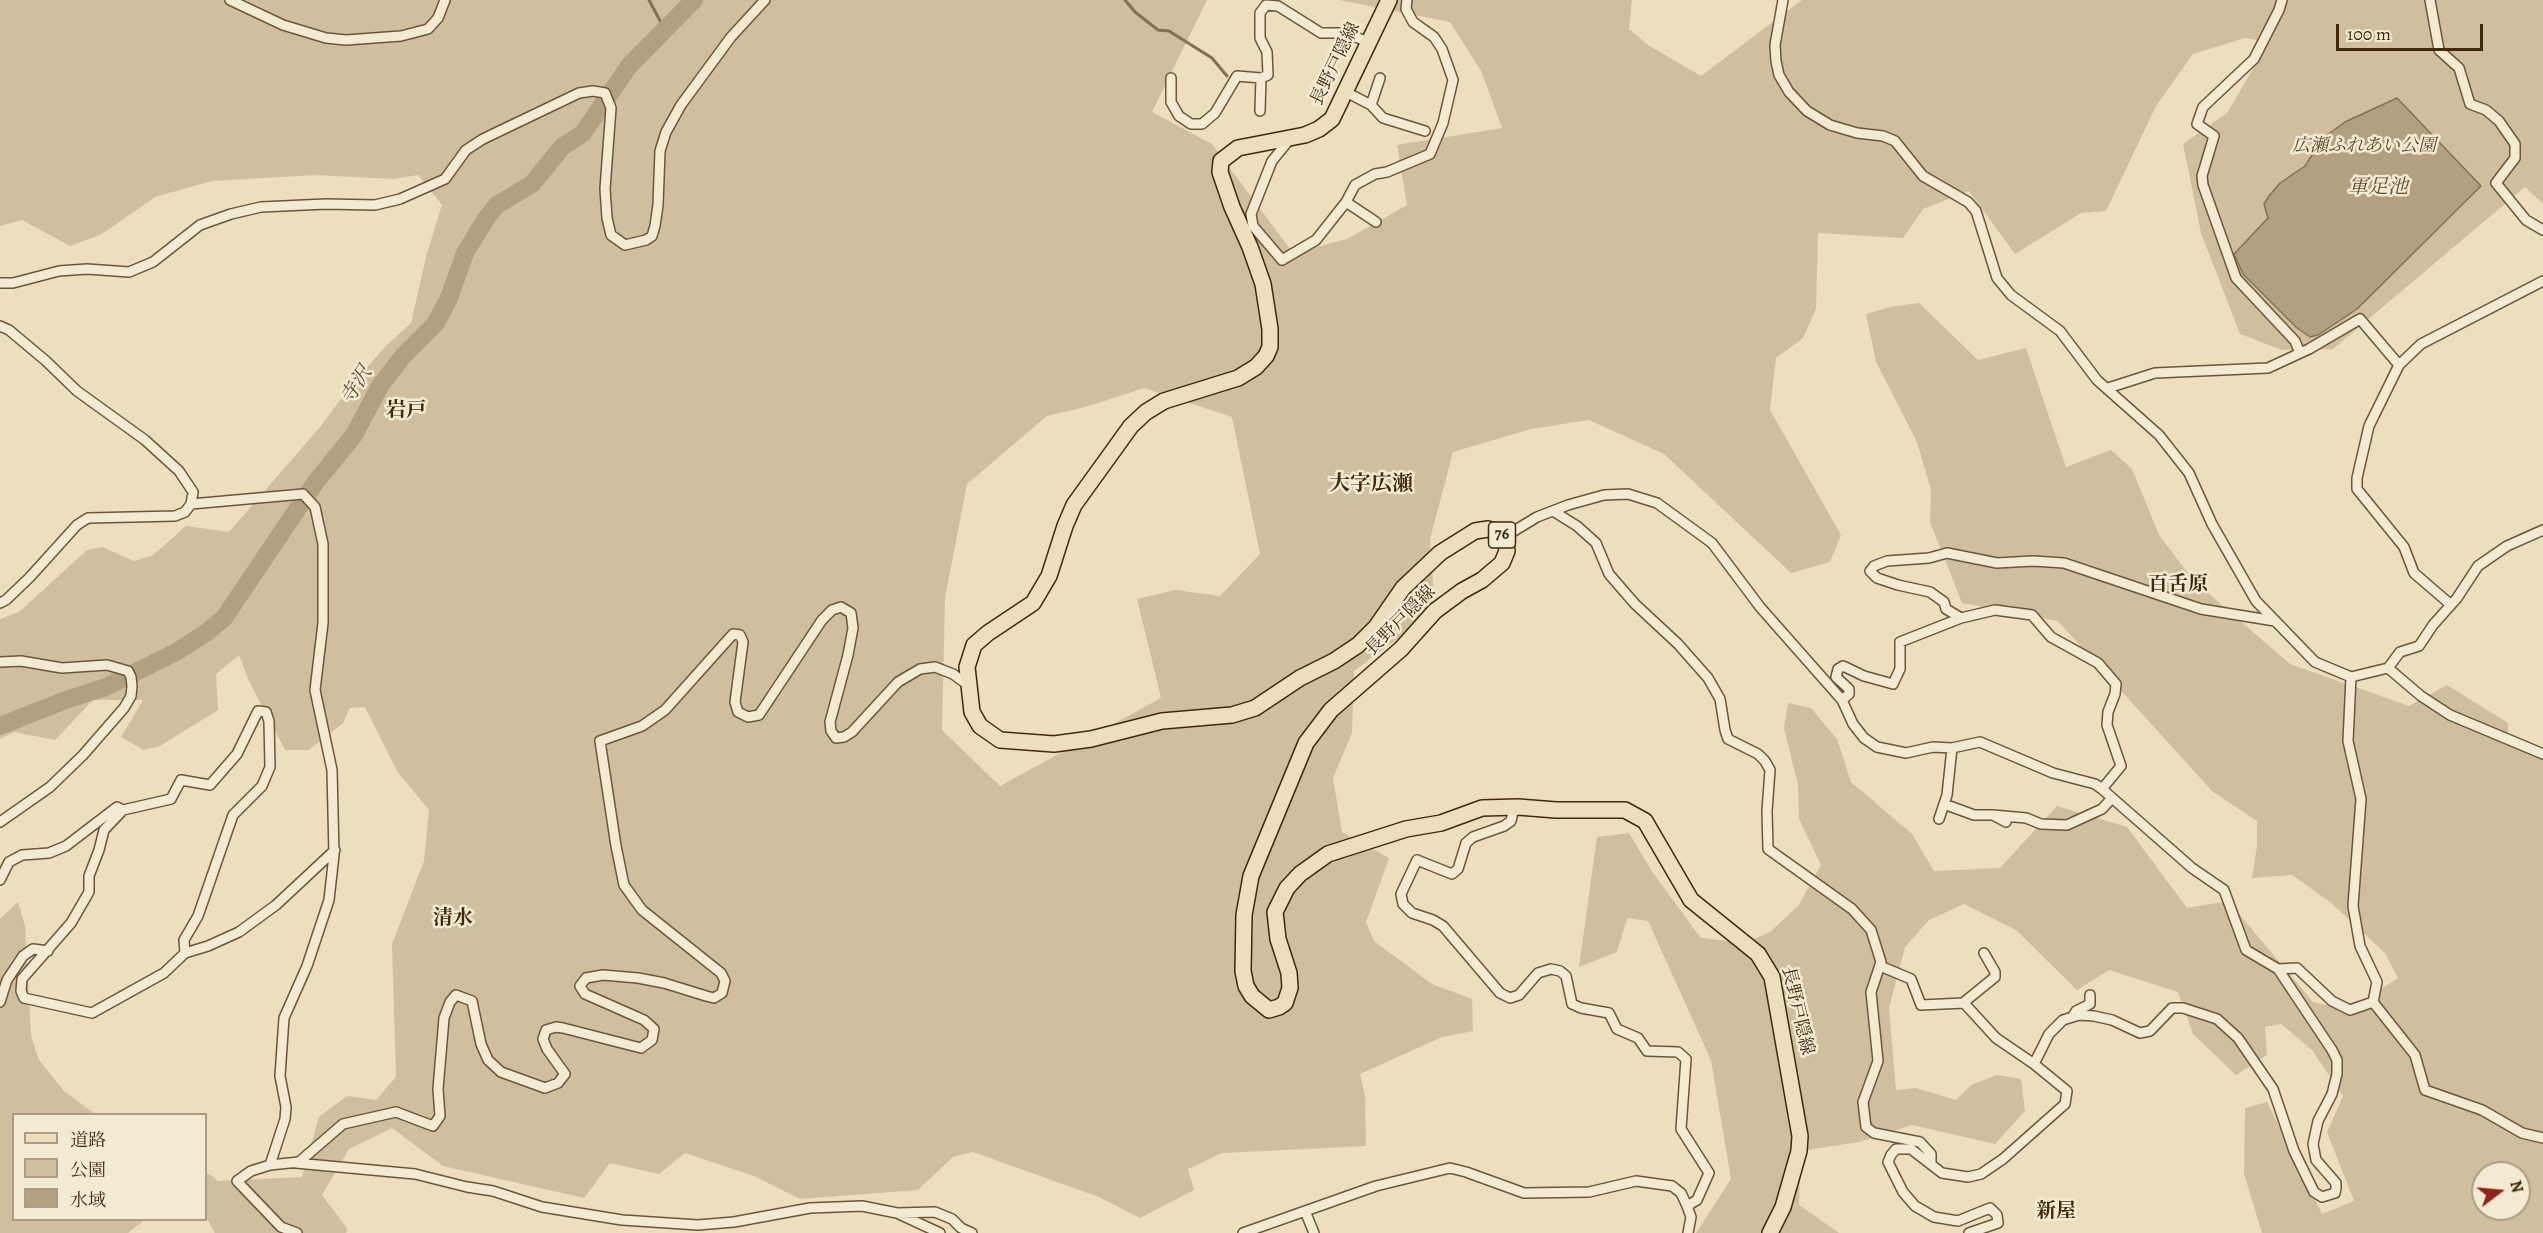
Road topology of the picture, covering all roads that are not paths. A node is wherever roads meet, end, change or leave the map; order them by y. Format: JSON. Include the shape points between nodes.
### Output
{"nodes":[{"id":1,"x":230,"y":0,"type":"edge"},
{"id":2,"x":445,"y":0,"type":"edge"},
{"id":3,"x":765,"y":0,"type":"edge"},
{"id":4,"x":1389,"y":0,"type":"edge"},
{"id":5,"x":1407,"y":0,"type":"edge"},
{"id":6,"x":1783,"y":0,"type":"edge"},
{"id":7,"x":2282,"y":0,"type":"edge"},
{"id":8,"x":2430,"y":0,"type":"edge"},
{"id":9,"x":1368,"y":42,"type":"junction"},
{"id":10,"x":1171,"y":78,"type":"dead end"},
{"id":11,"x":1261,"y":78,"type":"junction"},
{"id":12,"x":1380,"y":78,"type":"dead end"},
{"id":13,"x":1346,"y":92,"type":"junction"},
{"id":14,"x":1371,"y":105,"type":"junction"},
{"id":15,"x":1260,"y":111,"type":"dead end"},
{"id":16,"x":1425,"y":131,"type":"dead end"},
{"id":17,"x":1290,"y":139,"type":"junction"},
{"id":18,"x":1346,"y":202,"type":"junction"},
{"id":19,"x":1376,"y":222,"type":"dead end"},
{"id":20,"x":2543,"y":230,"type":"edge"},
{"id":21,"x":2543,"y":280,"type":"edge"},
{"id":22,"x":0,"y":284,"type":"edge"},
{"id":23,"x":0,"y":326,"type":"edge"},
{"id":24,"x":2300,"y":353,"type":"junction"},
{"id":25,"x":2399,"y":365,"type":"junction"},
{"id":26,"x":2108,"y":388,"type":"junction"},
{"id":27,"x":191,"y":504,"type":"junction"},
{"id":28,"x":1553,"y":511,"type":"junction"},
{"id":29,"x":2543,"y":530,"type":"edge"},
{"id":30,"x":1504,"y":537,"type":"junction"},
{"id":31,"x":0,"y":603,"type":"edge"},
{"id":32,"x":2450,"y":604,"type":"junction"},
{"id":33,"x":1961,"y":618,"type":"junction"},
{"id":34,"x":2275,"y":621,"type":"junction"},
{"id":35,"x":0,"y":662,"type":"edge"},
{"id":36,"x":2388,"y":668,"type":"junction"},
{"id":37,"x":2350,"y":677,"type":"junction"},
{"id":38,"x":968,"y":685,"type":"junction"},
{"id":39,"x":1842,"y":700,"type":"junction"},
{"id":40,"x":1952,"y":748,"type":"junction"},
{"id":41,"x":2543,"y":754,"type":"edge"},
{"id":42,"x":2102,"y":789,"type":"junction"},
{"id":43,"x":2112,"y":798,"type":"junction"},
{"id":44,"x":1944,"y":804,"type":"junction"},
{"id":45,"x":1514,"y":807,"type":"junction"},
{"id":46,"x":123,"y":810,"type":"junction"},
{"id":47,"x":1993,"y":815,"type":"junction"},
{"id":48,"x":1940,"y":819,"type":"dead end"},
{"id":49,"x":0,"y":822,"type":"edge"},
{"id":50,"x":2006,"y":822,"type":"dead end"},
{"id":51,"x":335,"y":850,"type":"junction"},
{"id":52,"x":0,"y":880,"type":"edge"},
{"id":53,"x":48,"y":951,"type":"junction"},
{"id":54,"x":1984,"y":953,"type":"dead end"},
{"id":55,"x":185,"y":954,"type":"junction"},
{"id":56,"x":1880,"y":966,"type":"junction"},
{"id":57,"x":2278,"y":969,"type":"junction"},
{"id":58,"x":2090,"y":995,"type":"dead end"},
{"id":59,"x":0,"y":1002,"type":"edge"},
{"id":60,"x":2373,"y":1002,"type":"junction"},
{"id":61,"x":1963,"y":1003,"type":"junction"},
{"id":62,"x":2072,"y":1016,"type":"junction"},
{"id":63,"x":2034,"y":1064,"type":"junction"},
{"id":64,"x":2543,"y":1138,"type":"edge"},
{"id":65,"x":296,"y":1163,"type":"junction"},
{"id":66,"x":1931,"y":1163,"type":"junction"},
{"id":67,"x":270,"y":1165,"type":"junction"},
{"id":68,"x":1687,"y":1206,"type":"junction"},
{"id":69,"x":1305,"y":1211,"type":"junction"},
{"id":70,"x":897,"y":1213,"type":"junction"},
{"id":71,"x":297,"y":1233,"type":"edge"},
{"id":72,"x":940,"y":1233,"type":"edge"},
{"id":73,"x":972,"y":1233,"type":"edge"},
{"id":74,"x":1243,"y":1233,"type":"edge"},
{"id":75,"x":1314,"y":1233,"type":"edge"},
{"id":76,"x":1688,"y":1233,"type":"edge"},
{"id":77,"x":1770,"y":1233,"type":"edge"},
{"id":78,"x":1969,"y":1233,"type":"edge"}],
"edges":[{"from":1,"to":2,"type":"street","via":[[282,26],[346,40],[401,36],[428,29],[438,18]]},
{"from":3,"to":22,"type":"street","via":[[731,37],[666,132],[660,151],[655,226],[646,240],[624,245],[611,236],[605,189],[611,108],[605,93],[592,91],[579,93],[483,139],[466,150],[445,179],[400,199],[375,205],[261,207],[200,225],[153,262],[129,272],[59,271]]},
{"from":4,"to":9,"type":"main road","name":"長野戸隠線","number":"76"},
{"from":5,"to":18,"type":"street","via":[[1406,9],[1413,22],[1442,48],[1453,80],[1443,123],[1430,154],[1355,184]]},
{"from":6,"to":26,"type":"street","via":[[1776,61],[1789,92],[1807,111],[1830,126],[1895,141],[1923,176],[1968,202],[1976,212],[1996,278],[2011,295],[2060,332],[2097,380]]},
{"from":7,"to":24,"type":"street","via":[[2254,59],[2209,100],[2197,124],[2214,136],[2203,185],[2235,278],[2295,341]]},
{"from":8,"to":20,"type":"street","via":[[2439,50],[2459,68],[2470,104],[2499,121],[2515,144],[2515,159],[2496,183],[2526,220]]},
{"from":9,"to":11,"type":"street","via":[[1346,33],[1321,33],[1278,6],[1266,5],[1260,14],[1260,38],[1267,52],[1268,75]]},
{"from":9,"to":13,"type":"main road","name":"長野戸隠線","number":"76"},
{"from":10,"to":11,"type":"street","via":[[1171,102],[1179,116],[1191,124],[1202,124],[1215,113],[1237,76]]},
{"from":11,"to":15,"type":"street"},
{"from":12,"to":14,"type":"street"},
{"from":13,"to":14,"type":"street"},
{"from":13,"to":17,"type":"main road","name":"長野戸隠線","number":"76","via":[[1327,123]]},
{"from":14,"to":16,"type":"street","via":[[1383,118]]},
{"from":17,"to":18,"type":"street","via":[[1272,161],[1251,214],[1253,226],[1282,260],[1317,240]]},
{"from":17,"to":38,"type":"main road","name":"長野戸隠線","number":"76","via":[[1238,147],[1226,155],[1220,166],[1263,284],[1270,329],[1266,356],[1238,378],[1164,401],[1131,426],[1079,496],[1049,576],[1033,603],[974,645],[967,667]]},
{"from":18,"to":19,"type":"street"},
{"from":21,"to":25,"type":"street","via":[[2421,344]]},
{"from":23,"to":27,"type":"street","via":[[179,471],[193,492]]},
{"from":24,"to":25,"type":"street","via":[[2360,319]]},
{"from":24,"to":26,"type":"street","via":[[2268,368],[2155,373]]},
{"from":25,"to":32,"type":"street","via":[[2369,426],[2357,489],[2404,547],[2414,573]]},
{"from":26,"to":34,"type":"street","via":[[2159,435],[2189,473],[2235,568],[2256,601]]},
{"from":27,"to":31,"type":"street","via":[[175,516],[88,518]]},
{"from":27,"to":51,"type":"street","via":[[303,494],[315,507],[325,564],[315,690],[332,770]]},
{"from":28,"to":30,"type":"street"},
{"from":28,"to":39,"type":"street","via":[[1604,495],[1628,494],[1658,503],[1712,543],[1760,607]]},
{"from":28,"to":56,"type":"street","via":[[1596,543],[1610,574],[1708,678],[1720,699],[1728,739],[1758,754],[1770,770],[1768,849],[1852,909],[1870,930]]},
{"from":29,"to":32,"type":"street","via":[[2507,546],[2478,566]]},
{"from":30,"to":38,"type":"main road","name":"長野戸隠線","number":"76","via":[[1495,530],[1482,529],[1450,546],[1403,588],[1358,645],[1262,705],[1244,712],[1162,721],[1072,742],[1015,742],[1000,740],[980,726],[972,712]]},
{"from":30,"to":45,"type":"main road","name":"長野戸隠線","number":"76","via":[[1506,551],[1502,563],[1435,611],[1401,649],[1331,710],[1306,743],[1249,884],[1243,970],[1252,996],[1269,1010],[1285,1003],[1289,974],[1278,939],[1275,912],[1287,888],[1316,861],[1371,839],[1441,823],[1482,808]]},
{"from":32,"to":36,"type":"street","via":[[2420,646],[2400,652]]},
{"from":33,"to":34,"type":"street","via":[[1930,592],[1877,578],[1870,571],[1887,561],[1947,553],[1997,563],[2064,563],[2201,609]]},
{"from":33,"to":39,"type":"street","via":[[1900,642],[1900,669],[1893,684],[1843,666],[1838,669],[1836,677],[1849,689]]},
{"from":33,"to":42,"type":"street","via":[[1995,610],[2032,615],[2051,637],[2098,663],[2116,684],[2107,724],[2121,765]]},
{"from":34,"to":37,"type":"street","via":[[2315,662]]},
{"from":35,"to":49,"type":"street","via":[[21,661],[62,668],[107,665],[128,671],[132,686],[124,708],[83,755],[50,787]]},
{"from":36,"to":37,"type":"street"},
{"from":36,"to":41,"type":"street","via":[[2450,715]]},
{"from":37,"to":60,"type":"street","via":[[2348,741],[2361,799],[2353,906],[2360,946],[2376,982]]},
{"from":38,"to":65,"type":"street","via":[[935,667],[920,669],[898,682],[852,732],[836,738],[830,722],[848,655],[853,628],[851,613],[841,608],[832,610],[759,715],[748,717],[738,712],[735,702],[742,642],[740,636],[733,634],[665,710],[642,726],[600,741],[624,885],[642,910],[721,973],[725,981],[722,993],[714,998],[664,982],[603,975],[586,978],[580,986],[585,994],[644,1020],[654,1029],[652,1040],[641,1048],[563,1028],[546,1030],[543,1039],[565,1074],[558,1083],[545,1088],[501,1072],[488,1060],[472,1001],[456,995],[444,1018],[438,1089],[440,1116],[433,1126],[396,1113],[343,1124]]},
{"from":39,"to":40,"type":"street","via":[[1853,724],[1876,747],[1906,753],[1933,747]]},
{"from":40,"to":42,"type":"street","via":[[1980,742]]},
{"from":40,"to":44,"type":"street"},
{"from":42,"to":43,"type":"street"},
{"from":43,"to":47,"type":"street","via":[[2102,809],[2067,825],[2041,825],[2026,818]]},
{"from":43,"to":57,"type":"street","via":[[2192,868],[2224,890],[2246,950]]},
{"from":44,"to":47,"type":"street","via":[[1974,815]]},
{"from":44,"to":48,"type":"street"},
{"from":45,"to":68,"type":"street","via":[[1511,821],[1466,843],[1458,869],[1452,874],[1417,860],[1401,894],[1403,904],[1412,913],[1443,926],[1500,993],[1510,998],[1519,995],[1538,973],[1560,971],[1566,976],[1572,1004],[1609,1013],[1617,1029],[1638,1038],[1647,1051],[1677,1052],[1686,1059],[1681,1130],[1709,1173],[1697,1200]]},
{"from":45,"to":77,"type":"main road","name":"長野戸隠線","number":"76","via":[[1625,810],[1645,821],[1691,900],[1766,964],[1777,1000],[1800,1136],[1783,1207]]},
{"from":46,"to":52,"type":"street","via":[[117,807],[66,846],[49,853],[22,855],[9,862]]},
{"from":46,"to":53,"type":"street","via":[[104,830],[88,876],[89,892]]},
{"from":46,"to":55,"type":"street","via":[[171,799],[182,780],[210,785],[237,754],[258,711],[266,712],[270,767],[262,786],[233,815],[198,916],[184,940]]},
{"from":47,"to":50,"type":"street"},
{"from":51,"to":55,"type":"street","via":[[260,918],[239,932]]},
{"from":51,"to":67,"type":"street","via":[[329,900],[284,1018],[280,1076],[285,1119]]},
{"from":53,"to":55,"type":"street","via":[[22,979],[24,998],[92,1013],[164,973]]},
{"from":53,"to":59,"type":"street","via":[[33,949],[23,956],[10,974]]},
{"from":54,"to":61,"type":"street","via":[[1995,977]]},
{"from":56,"to":61,"type":"street","via":[[1911,979],[1921,1005]]},
{"from":56,"to":66,"type":"street","via":[[1870,992],[1878,1061],[1863,1102],[1866,1127],[1920,1142],[1931,1154]]},
{"from":57,"to":60,"type":"street","via":[[2297,968],[2332,1001],[2350,1010]]},
{"from":57,"to":62,"type":"street","via":[[2337,1060],[2332,1094],[2318,1121],[2313,1144],[2316,1160],[2336,1183],[2335,1193],[2329,1196],[2314,1192],[2262,1070],[2238,1038],[2217,1019],[2172,1008],[2150,1031],[2140,1033],[2112,1020]]},
{"from":58,"to":62,"type":"street","via":[[2090,1004]]},
{"from":60,"to":64,"type":"street","via":[[2415,1056],[2426,1090],[2482,1110],[2522,1133]]},
{"from":61,"to":63,"type":"street","via":[[1996,1038]]},
{"from":62,"to":63,"type":"street","via":[[2062,1020],[2049,1034]]},
{"from":63,"to":66,"type":"street","via":[[2067,1091],[2065,1104],[1981,1174],[1968,1177],[1942,1173]]},
{"from":65,"to":67,"type":"street"},
{"from":65,"to":70,"type":"street","via":[[415,1174],[493,1191],[542,1207],[622,1220],[698,1225],[841,1206]]},
{"from":66,"to":78,"type":"street","via":[[1911,1149],[1896,1149],[1888,1162],[1903,1192],[1915,1206],[1934,1217],[1958,1221],[1985,1209],[1994,1211],[1998,1222]]},
{"from":67,"to":71,"type":"street","via":[[237,1181],[281,1227]]},
{"from":68,"to":69,"type":"street","via":[[1672,1186],[1652,1182],[1636,1181],[1589,1192],[1524,1193],[1450,1168],[1376,1186]]},
{"from":68,"to":76,"type":"street","via":[[1691,1217]]},
{"from":69,"to":74,"type":"street"},
{"from":69,"to":75,"type":"street"},
{"from":70,"to":72,"type":"street"},
{"from":70,"to":73,"type":"street","via":[[934,1212]]}]}
